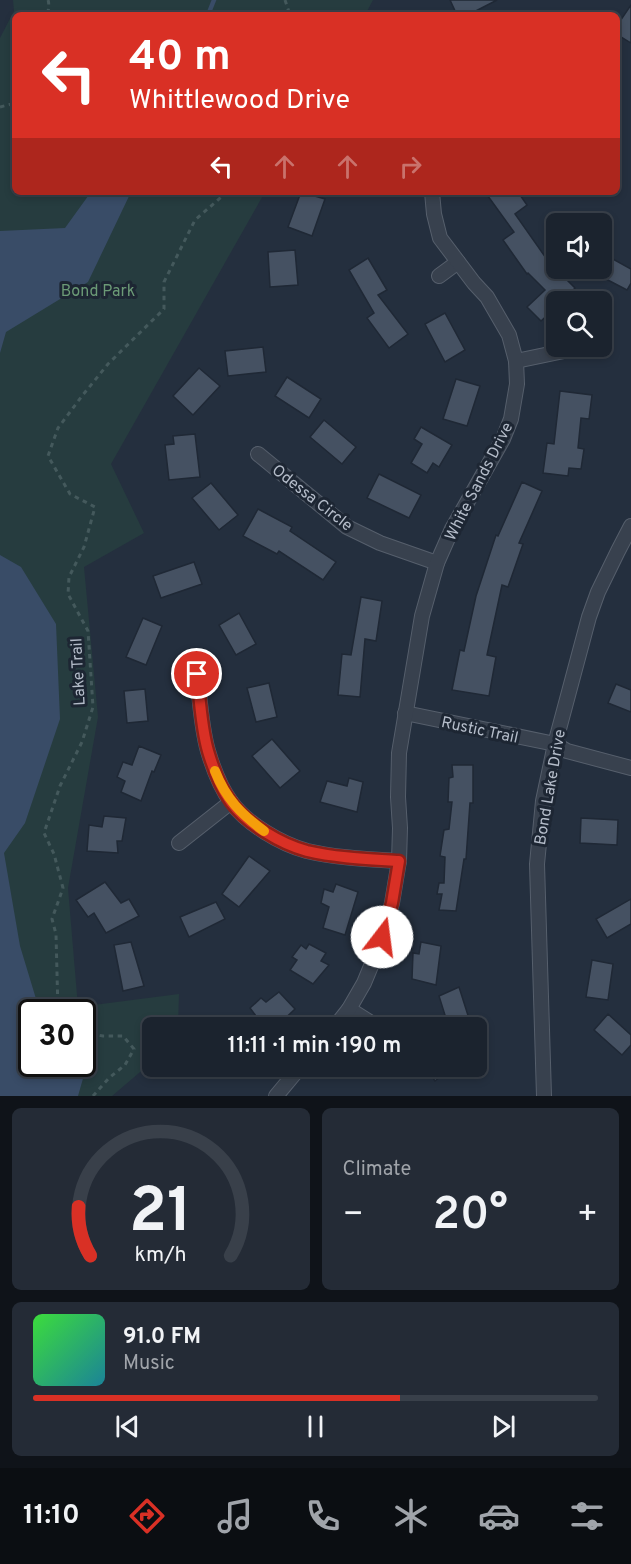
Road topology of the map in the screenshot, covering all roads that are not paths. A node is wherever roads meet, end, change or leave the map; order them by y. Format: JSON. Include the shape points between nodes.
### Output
{"nodes":[{"id":1,"x":432,"y":195,"type":"edge"},
{"id":2,"x":458,"y":262,"type":"junction"},
{"id":3,"x":438,"y":276,"type":"dead end"},
{"id":4,"x":546,"y":355,"type":"edge"},
{"id":5,"x":516,"y":361,"type":"junction"},
{"id":6,"x":258,"y":454,"type":"dead end"},
{"id":7,"x":631,"y":526,"type":"edge"},
{"id":8,"x":437,"y":563,"type":"junction"},
{"id":9,"x":197,"y":674,"type":"dead end"},
{"id":10,"x":405,"y":713,"type":"junction"},
{"id":11,"x":555,"y":744,"type":"junction"},
{"id":12,"x":631,"y":768,"type":"edge"},
{"id":13,"x":231,"y":802,"type":"junction"},
{"id":14,"x":179,"y":843,"type":"dead end"},
{"id":15,"x":399,"y":861,"type":"junction"},
{"id":16,"x":350,"y":1009,"type":"junction"},
{"id":17,"x":343,"y":1017,"type":"edge"},
{"id":18,"x":362,"y":1017,"type":"edge"},
{"id":19,"x":292,"y":1077,"type":"edge"},
{"id":20,"x":276,"y":1096,"type":"edge"},
{"id":21,"x":544,"y":1096,"type":"edge"}],
"edges":[{"from":1,"to":2,"type":"street","name":"White Sands Drive","via":[[440,238]]},
{"from":2,"to":3,"type":"street"},
{"from":2,"to":5,"type":"street","name":"White Sands Drive","via":[[497,312]]},
{"from":4,"to":5,"type":"street"},
{"from":5,"to":8,"type":"street","name":"White Sands Drive","via":[[511,419]]},
{"from":6,"to":8,"type":"street","name":"Odessa Circle","via":[[347,527]]},
{"from":7,"to":11,"type":"street","name":"Bond Lake Drive","via":[[589,617]]},
{"from":8,"to":10,"type":"street","name":"White Sands Drive","via":[[422,616]]},
{"from":9,"to":13,"type":"street","via":[[208,752]]},
{"from":10,"to":11,"type":"street","name":"Rustic Trail"},
{"from":10,"to":15,"type":"street","name":"White Sands Drive","via":[[399,753]]},
{"from":11,"to":12,"type":"street","name":"Rustic Trail","via":[[567,751]]},
{"from":11,"to":21,"type":"street","name":"Bond Lake Drive","via":[[543,801],[537,864]]},
{"from":13,"to":14,"type":"street"},
{"from":13,"to":15,"type":"street","via":[[263,830],[300,848],[350,858]]},
{"from":15,"to":16,"type":"street","name":"White Sands Drive","via":[[382,937]]},
{"from":16,"to":17,"type":"street","name":"White Sands Drive"},
{"from":16,"to":18,"type":"street"},
{"from":19,"to":20,"type":"street"}]}
